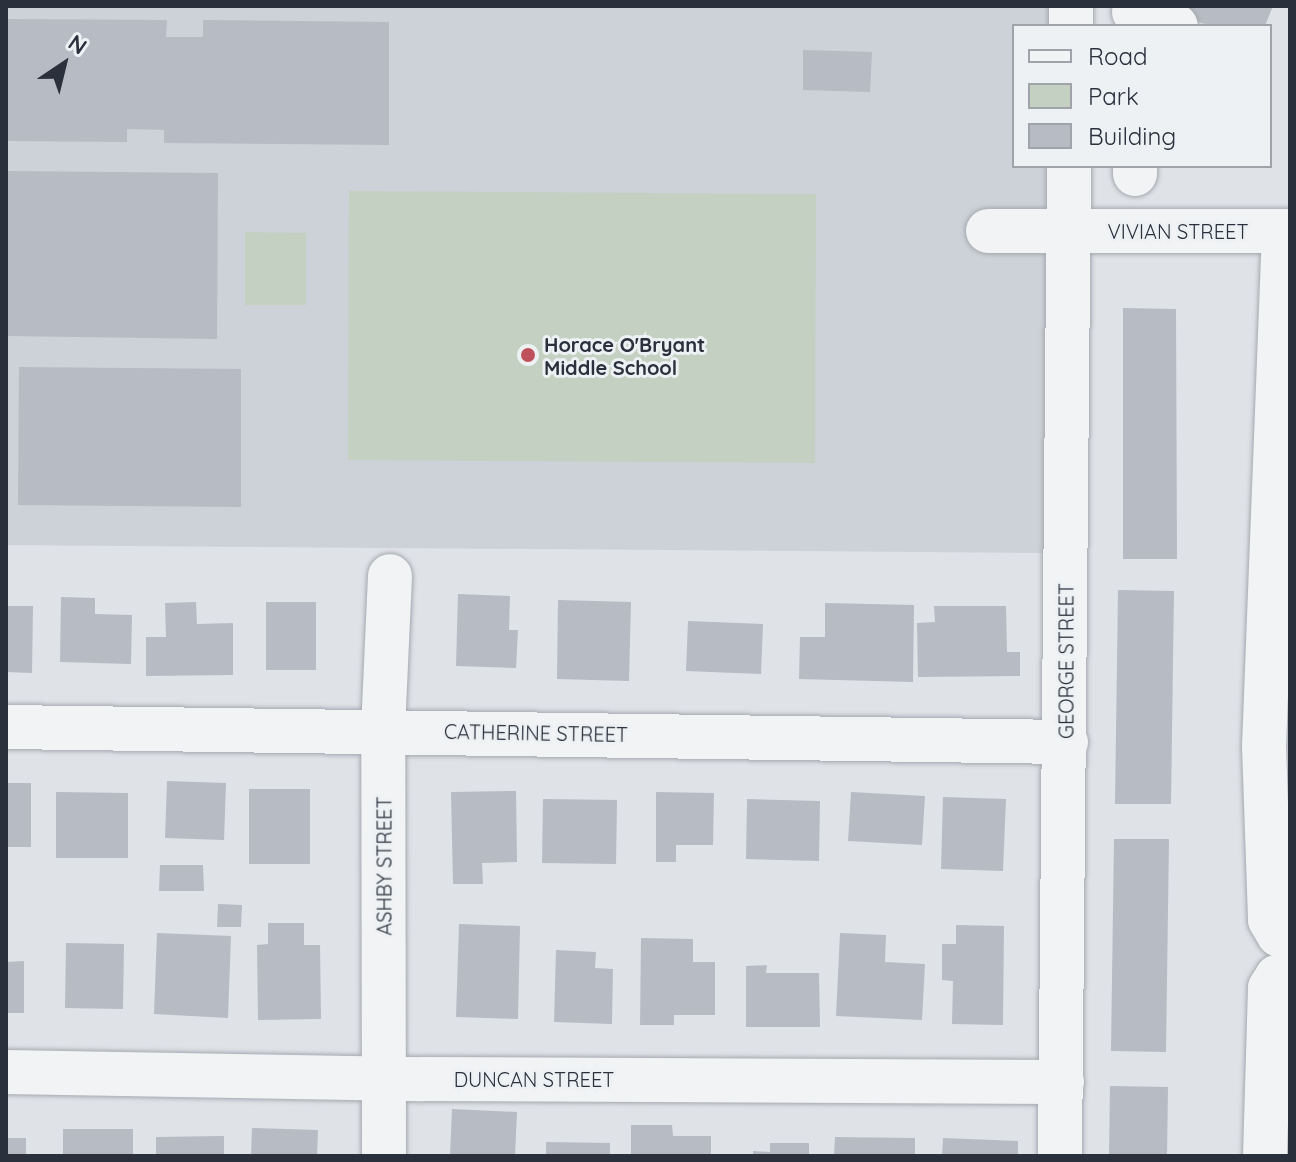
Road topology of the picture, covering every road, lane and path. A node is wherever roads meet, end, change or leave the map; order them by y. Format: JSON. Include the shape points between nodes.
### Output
{"nodes":[{"id":1,"x":1134,"y":15,"type":"edge"},
{"id":2,"x":1168,"y":24,"type":"edge"},
{"id":3,"x":1069,"y":168,"type":"edge"},
{"id":4,"x":988,"y":231,"type":"dead end"},
{"id":5,"x":1067,"y":231,"type":"junction"},
{"id":6,"x":1287,"y":231,"type":"edge"},
{"id":7,"x":390,"y":576,"type":"dead end"},
{"id":8,"x":6,"y":727,"type":"edge"},
{"id":9,"x":383,"y":730,"type":"junction"},
{"id":10,"x":1066,"y":742,"type":"junction"},
{"id":11,"x":1290,"y":937,"type":"edge"},
{"id":12,"x":1290,"y":976,"type":"edge"},
{"id":13,"x":6,"y":1072,"type":"edge"},
{"id":14,"x":385,"y":1078,"type":"junction"},
{"id":15,"x":1062,"y":1082,"type":"junction"},
{"id":16,"x":384,"y":1156,"type":"edge"},
{"id":17,"x":1060,"y":1156,"type":"edge"},
{"id":18,"x":1265,"y":1156,"type":"edge"}],
"edges":[{"from":1,"to":2,"type":"street"},
{"from":3,"to":5,"type":"street","name":"GEORGE STREET"},
{"from":4,"to":5,"type":"street","name":"VIVIAN STREET"},
{"from":5,"to":6,"type":"street","name":"VIVIAN STREET"},
{"from":5,"to":10,"type":"street","name":"GEORGE STREET"},
{"from":6,"to":11,"type":"street","via":[[1264,746],[1270,920],[1279,935]]},
{"from":7,"to":9,"type":"street","name":"ASHBY STREET"},
{"from":8,"to":9,"type":"street","name":"CATHERINE STREET"},
{"from":9,"to":10,"type":"street","name":"CATHERINE STREET"},
{"from":9,"to":14,"type":"street","name":"ASHBY STREET"},
{"from":10,"to":15,"type":"street","name":"GEORGE STREET"},
{"from":12,"to":18,"type":"street","via":[[1277,977],[1270,988]]},
{"from":13,"to":14,"type":"street","name":"DUNCAN STREET"},
{"from":14,"to":15,"type":"street","name":"DUNCAN STREET"},
{"from":14,"to":16,"type":"street","name":"ASHBY STREET"},
{"from":15,"to":17,"type":"street","name":"GEORGE STREET"}]}
